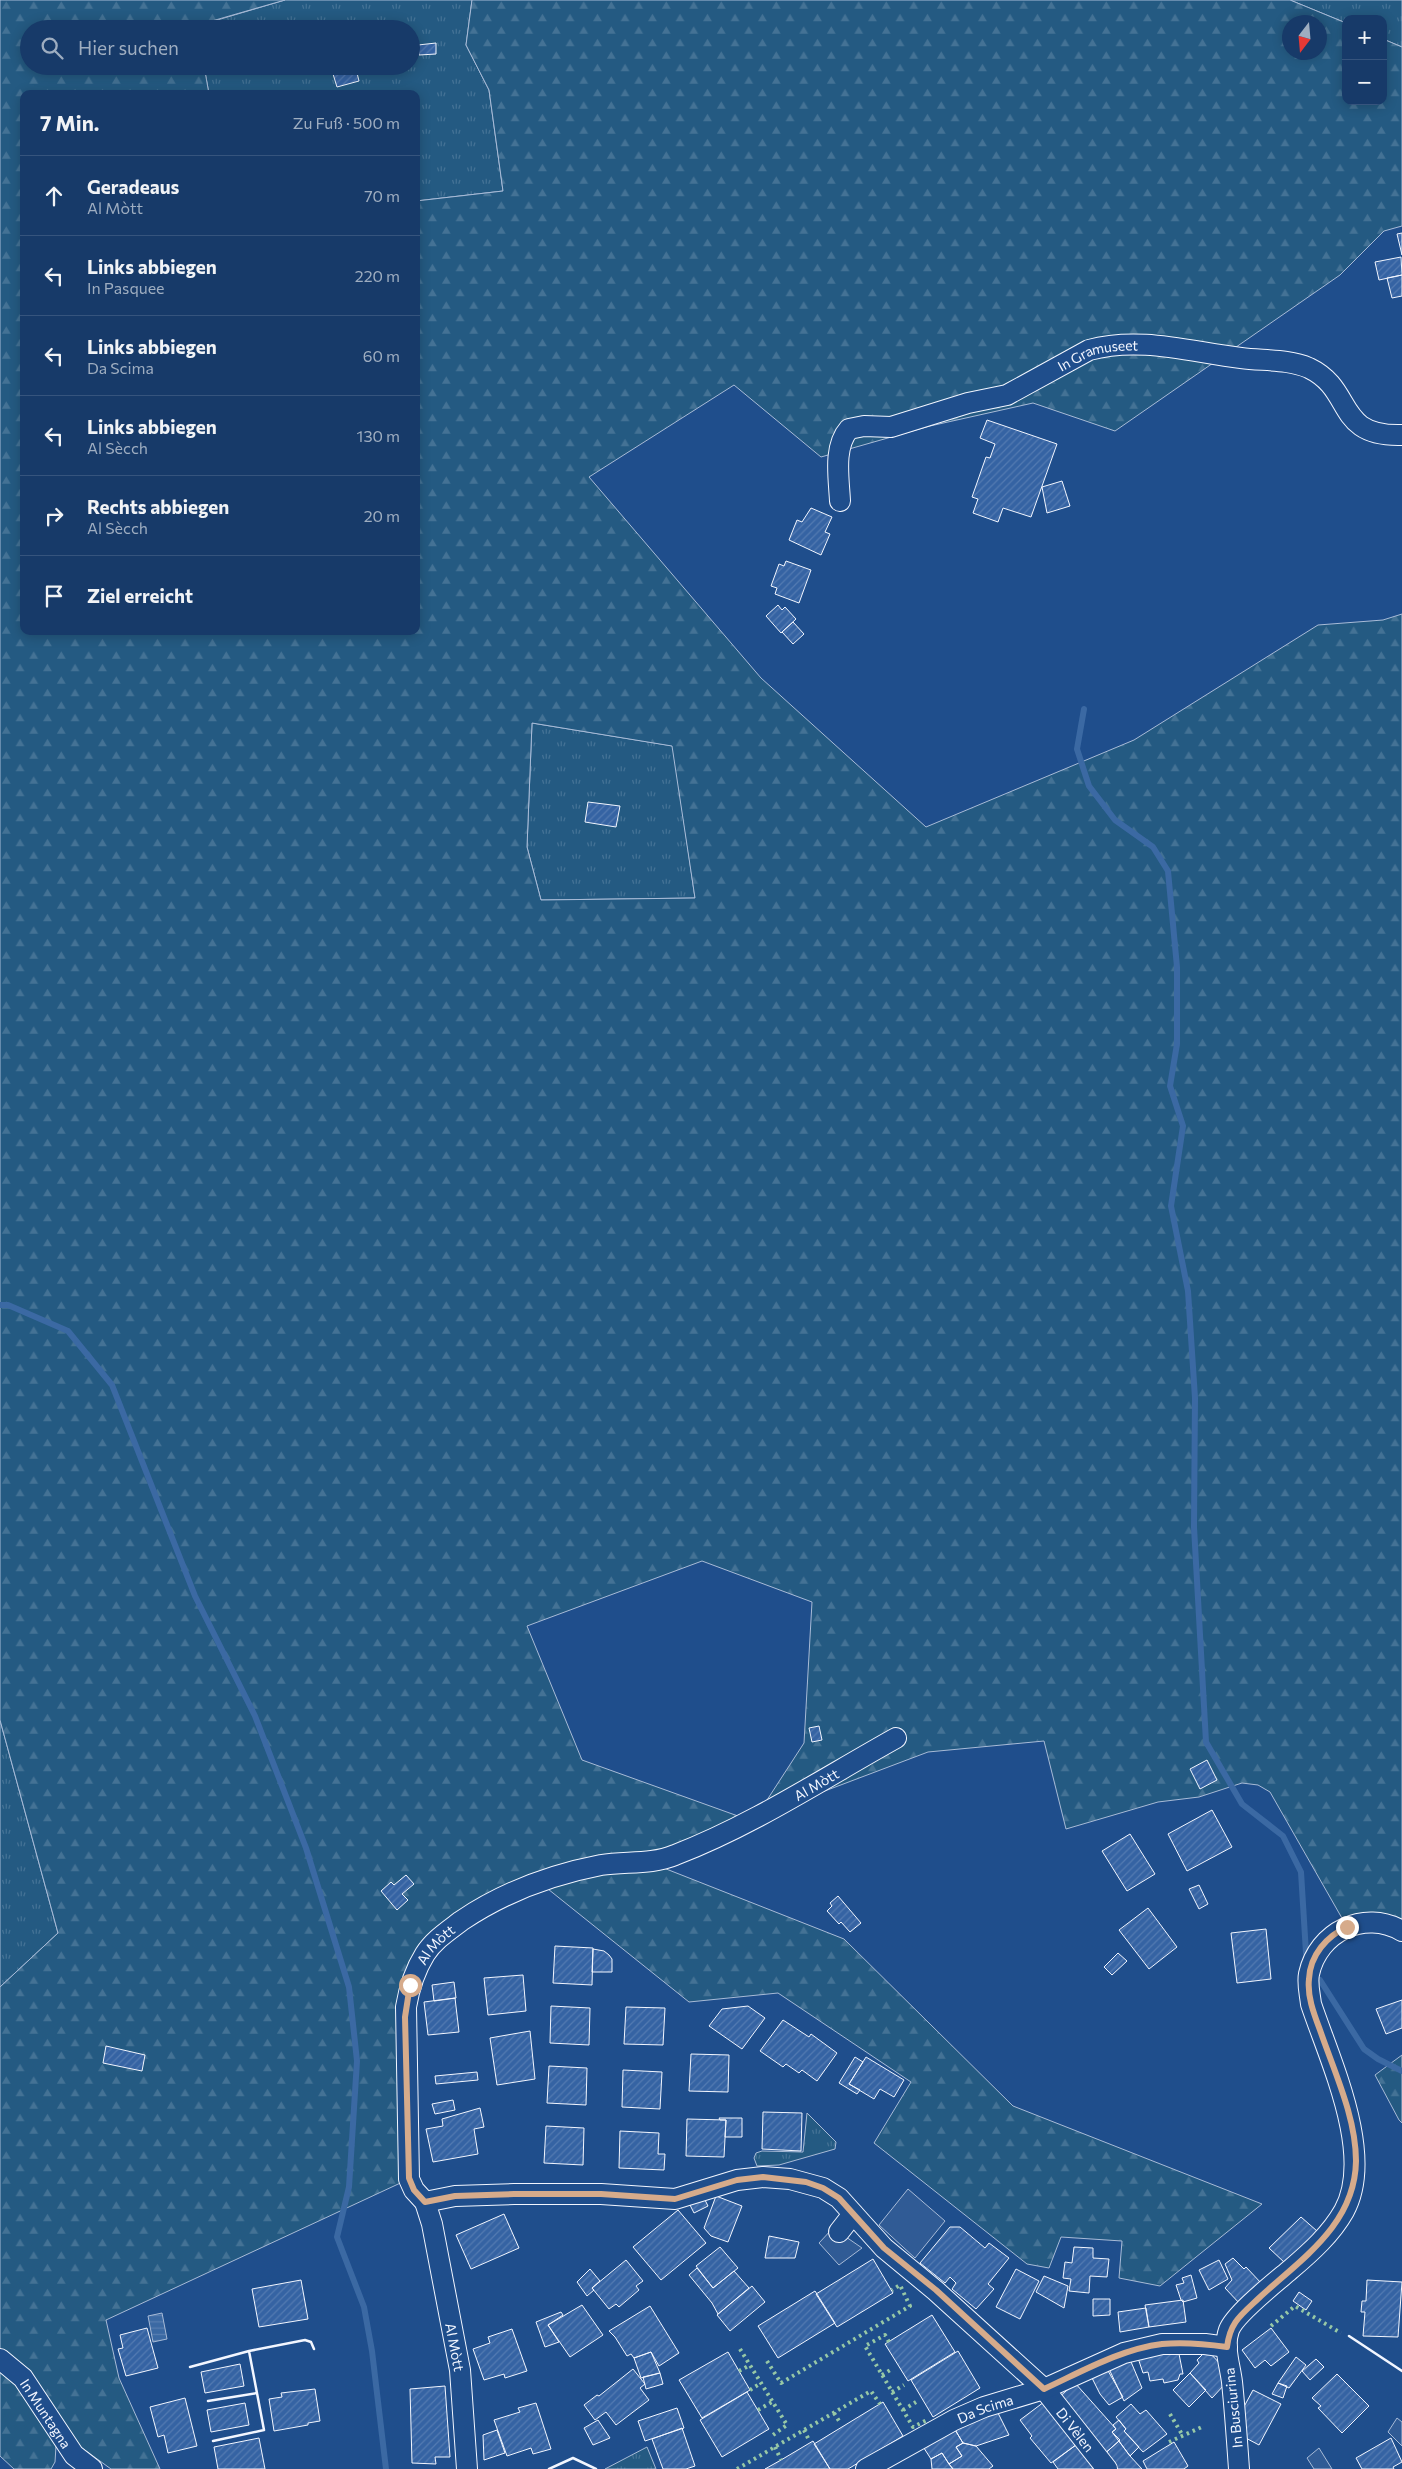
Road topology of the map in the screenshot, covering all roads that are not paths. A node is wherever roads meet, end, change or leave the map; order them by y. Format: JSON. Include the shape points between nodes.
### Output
{"nodes":[{"id":1,"x":1402,"y":435,"type":"edge"},
{"id":2,"x":840,"y":501,"type":"dead end"},
{"id":3,"x":896,"y":1738,"type":"dead end"},
{"id":4,"x":1402,"y":1931,"type":"edge"},
{"id":5,"x":425,"y":2202,"type":"junction"},
{"id":6,"x":853,"y":2214,"type":"junction"},
{"id":7,"x":839,"y":2232,"type":"dead end"},
{"id":8,"x":1227,"y":2347,"type":"junction"},
{"id":9,"x":0,"y":2359,"type":"edge"},
{"id":10,"x":1044,"y":2389,"type":"junction"},
{"id":11,"x":92,"y":2469,"type":"edge"},
{"id":12,"x":467,"y":2469,"type":"edge"},
{"id":13,"x":866,"y":2469,"type":"edge"},
{"id":14,"x":1107,"y":2469,"type":"edge"},
{"id":15,"x":1239,"y":2469,"type":"edge"}],
"edges":[{"from":1,"to":2,"type":"street","name":"In Gramuseet","via":[[1378,435],[1363,429],[1326,381],[1309,368],[1297,364],[1172,346],[1104,346],[1089,350],[1006,395],[891,426],[849,429],[842,440],[838,461]]},
{"from":3,"to":5,"type":"street","name":"Al Mòtt","via":[[756,1817],[676,1855],[650,1863],[604,1865],[538,1881],[488,1903],[436,1940],[417,1969],[406,2007],[409,2178]]},
{"from":4,"to":8,"type":"street","via":[[1377,1923],[1347,1927],[1328,1938],[1313,1961],[1308,1980],[1311,2004],[1350,2120],[1356,2160],[1354,2181],[1344,2211],[1333,2227],[1313,2251],[1239,2316],[1229,2330]]},
{"from":5,"to":6,"type":"street","name":"Di Vèlen","via":[[455,2196],[514,2194],[601,2194],[675,2199],[737,2180],[763,2177],[790,2179],[823,2188],[839,2198]]},
{"from":5,"to":12,"type":"street","name":"Al Mòtt","via":[[460,2370]]},
{"from":6,"to":7,"type":"street"},
{"from":6,"to":10,"type":"street","name":"Di Vèlen","via":[[884,2248],[936,2290]]},
{"from":8,"to":10,"type":"street","name":"Da Scima","via":[[1162,2344],[1124,2354]]},
{"from":8,"to":15,"type":"street","name":"In Busciurina"},
{"from":9,"to":11,"type":"street","name":"In Muntagna","via":[[23,2378],[74,2455]]},
{"from":10,"to":13,"type":"street","name":"Da Scima","via":[[954,2420]]},
{"from":10,"to":14,"type":"street","name":"Di Vèlen"}]}
